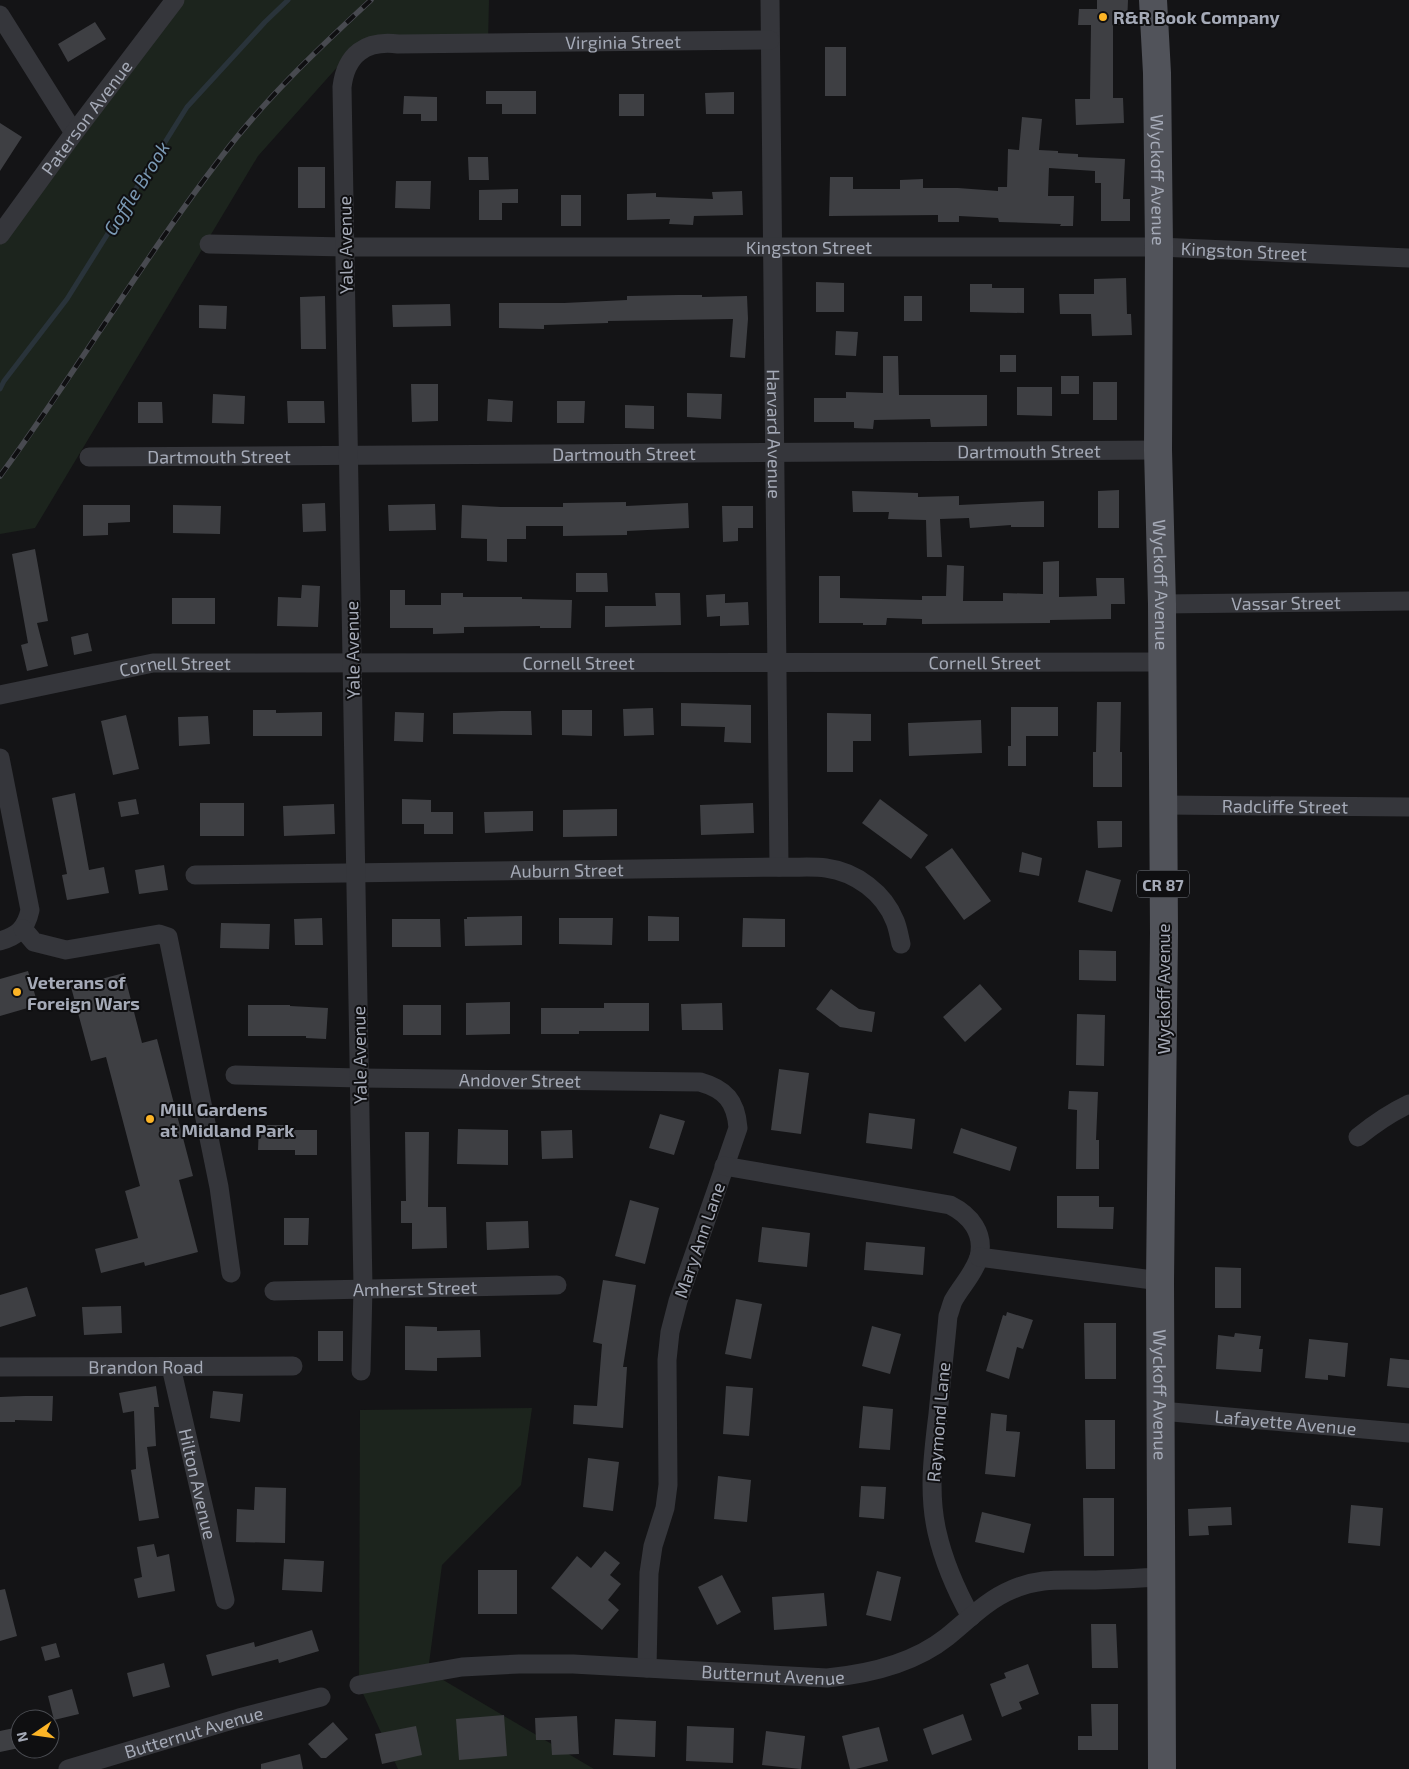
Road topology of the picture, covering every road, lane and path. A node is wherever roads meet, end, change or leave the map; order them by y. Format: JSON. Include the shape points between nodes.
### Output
{"nodes":[{"id":1,"x":175,"y":0,"type":"edge"},
{"id":2,"x":770,"y":0,"type":"edge"},
{"id":3,"x":1153,"y":0,"type":"edge"},
{"id":4,"x":0,"y":15,"type":"edge"},
{"id":5,"x":770,"y":40,"type":"junction"},
{"id":6,"x":475,"y":43,"type":"joint"},
{"id":7,"x":74,"y":133,"type":"junction"},
{"id":8,"x":0,"y":235,"type":"edge"},
{"id":9,"x":209,"y":244,"type":"dead end"},
{"id":10,"x":772,"y":246,"type":"junction"},
{"id":11,"x":345,"y":247,"type":"junction"},
{"id":12,"x":1159,"y":247,"type":"junction"},
{"id":13,"x":1409,"y":258,"type":"edge"},
{"id":14,"x":1158,"y":450,"type":"junction"},
{"id":15,"x":774,"y":453,"type":"junction"},
{"id":16,"x":348,"y":456,"type":"junction"},
{"id":17,"x":89,"y":457,"type":"dead end"},
{"id":18,"x":1409,"y":601,"type":"edge"},
{"id":19,"x":1162,"y":604,"type":"junction"},
{"id":20,"x":352,"y":662,"type":"junction"},
{"id":21,"x":777,"y":662,"type":"junction"},
{"id":22,"x":1162,"y":662,"type":"junction"},
{"id":23,"x":0,"y":694,"type":"edge"},
{"id":24,"x":0,"y":758,"type":"edge"},
{"id":25,"x":1163,"y":805,"type":"junction"},
{"id":26,"x":1409,"y":807,"type":"edge"},
{"id":27,"x":779,"y":867,"type":"junction"},
{"id":28,"x":356,"y":873,"type":"junction"},
{"id":29,"x":195,"y":875,"type":"dead end"},
{"id":30,"x":23,"y":929,"type":"junction"},
{"id":31,"x":0,"y":941,"type":"edge"},
{"id":32,"x":901,"y":944,"type":"dead end"},
{"id":33,"x":235,"y":1075,"type":"dead end"},
{"id":34,"x":360,"y":1078,"type":"junction"},
{"id":35,"x":1409,"y":1104,"type":"edge"},
{"id":36,"x":1358,"y":1137,"type":"dead end"},
{"id":37,"x":724,"y":1166,"type":"junction"},
{"id":38,"x":979,"y":1257,"type":"junction"},
{"id":39,"x":231,"y":1273,"type":"dead end"},
{"id":40,"x":1160,"y":1281,"type":"junction"},
{"id":41,"x":557,"y":1284,"type":"dead end"},
{"id":42,"x":363,"y":1288,"type":"junction"},
{"id":43,"x":274,"y":1291,"type":"dead end"},
{"id":44,"x":293,"y":1366,"type":"dead end"},
{"id":45,"x":0,"y":1367,"type":"edge"},
{"id":46,"x":171,"y":1367,"type":"junction"},
{"id":47,"x":361,"y":1371,"type":"dead end"},
{"id":48,"x":1162,"y":1411,"type":"junction"},
{"id":49,"x":1409,"y":1433,"type":"edge"},
{"id":50,"x":1162,"y":1577,"type":"junction"},
{"id":51,"x":225,"y":1600,"type":"dead end"},
{"id":52,"x":971,"y":1617,"type":"junction"},
{"id":53,"x":647,"y":1668,"type":"junction"},
{"id":54,"x":359,"y":1685,"type":"dead end"},
{"id":55,"x":321,"y":1697,"type":"dead end"},
{"id":56,"x":68,"y":1769,"type":"edge"},
{"id":57,"x":1162,"y":1769,"type":"edge"}],
"edges":[{"from":1,"to":7,"type":"street","name":"Paterson Avenue"},
{"from":2,"to":5,"type":"street","name":"Harvard Avenue"},
{"from":3,"to":12,"type":"main road","name":"Wyckoff Avenue","number":"CR 87"},
{"from":4,"to":7,"type":"street"},
{"from":5,"to":6,"type":"street","name":"Virginia Street"},
{"from":5,"to":10,"type":"street","name":"Harvard Avenue"},
{"from":6,"to":11,"type":"street","name":"Yale Avenue","via":[[384,42],[370,45],[348,63],[342,87]]},
{"from":7,"to":8,"type":"street","name":"Paterson Avenue"},
{"from":9,"to":11,"type":"street","name":"Kingston Street"},
{"from":10,"to":11,"type":"street","name":"Kingston Street"},
{"from":10,"to":12,"type":"street","name":"Kingston Street"},
{"from":10,"to":15,"type":"street","name":"Harvard Avenue"},
{"from":11,"to":16,"type":"street","name":"Yale Avenue"},
{"from":12,"to":13,"type":"street","name":"Kingston Street"},
{"from":12,"to":14,"type":"main road","name":"Wyckoff Avenue","number":"CR 87"},
{"from":14,"to":15,"type":"street","name":"Dartmouth Street"},
{"from":14,"to":19,"type":"main road","name":"Wyckoff Avenue","number":"CR 87"},
{"from":15,"to":16,"type":"street","name":"Dartmouth Street"},
{"from":15,"to":21,"type":"street","name":"Harvard Avenue"},
{"from":16,"to":17,"type":"street","name":"Dartmouth Street"},
{"from":16,"to":20,"type":"street","name":"Yale Avenue"},
{"from":18,"to":19,"type":"street","name":"Vassar Street"},
{"from":19,"to":22,"type":"main road","name":"Wyckoff Avenue","number":"CR 87"},
{"from":20,"to":21,"type":"street","name":"Cornell Street"},
{"from":20,"to":23,"type":"street","name":"Cornell Street","via":[[153,663]]},
{"from":20,"to":28,"type":"street","name":"Yale Avenue"},
{"from":21,"to":22,"type":"street","name":"Cornell Street"},
{"from":21,"to":27,"type":"street","name":"Harvard Avenue"},
{"from":22,"to":25,"type":"main road","name":"Wyckoff Avenue","number":"CR 87"},
{"from":24,"to":30,"type":"street","via":[[30,903],[28,921]]},
{"from":25,"to":26,"type":"street","name":"Radcliffe Street"},
{"from":25,"to":40,"type":"main road","name":"Wyckoff Avenue","number":"CR 87"},
{"from":27,"to":28,"type":"street","name":"Auburn Street"},
{"from":27,"to":32,"type":"street","name":"Auburn Street","via":[[826,868],[844,872],[861,881],[886,905],[895,921]]},
{"from":28,"to":29,"type":"street","name":"Auburn Street"},
{"from":28,"to":34,"type":"street","name":"Yale Avenue"},
{"from":30,"to":31,"type":"street"},
{"from":30,"to":39,"type":"street","via":[[34,942],[66,950],[159,934],[168,937],[219,1187]]},
{"from":33,"to":34,"type":"street","name":"Andover Street"},
{"from":34,"to":37,"type":"street","name":"Andover Street","via":[[700,1082],[724,1093],[737,1116],[738,1128]]},
{"from":34,"to":42,"type":"street","name":"Yale Avenue"},
{"from":35,"to":36,"type":"street"},
{"from":37,"to":38,"type":"street","name":"Mary Ann Lane","via":[[950,1205],[962,1211],[978,1231]]},
{"from":37,"to":53,"type":"street","name":"Mary Ann Lane","via":[[670,1332],[667,1360],[668,1486],[649,1572]]},
{"from":38,"to":40,"type":"street"},
{"from":38,"to":52,"type":"street","name":"Raymond Lane","via":[[953,1301],[948,1316],[932,1468],[932,1500],[945,1562]]},
{"from":40,"to":48,"type":"main road","name":"Wyckoff Avenue","number":"CR 87"},
{"from":41,"to":42,"type":"street","name":"Amherst Street"},
{"from":42,"to":43,"type":"street","name":"Amherst Street"},
{"from":42,"to":47,"type":"street","name":"Yale Avenue"},
{"from":44,"to":46,"type":"street","name":"Brandon Road"},
{"from":45,"to":46,"type":"street","name":"Brandon Road"},
{"from":46,"to":51,"type":"street","name":"Hilton Avenue"},
{"from":48,"to":49,"type":"street","name":"Lafayette Avenue"},
{"from":48,"to":50,"type":"main road","name":"Wyckoff Avenue","number":"CR 87"},
{"from":50,"to":52,"type":"street","name":"Butternut Avenue","via":[[1033,1582],[991,1601]]},
{"from":50,"to":57,"type":"main road","name":"Wyckoff Avenue","number":"CR 87"},
{"from":52,"to":53,"type":"street","name":"Butternut Avenue","via":[[920,1654],[860,1675],[827,1678]]},
{"from":53,"to":54,"type":"street","name":"Butternut Avenue","via":[[537,1664],[462,1667]]},
{"from":55,"to":56,"type":"street","name":"Butternut Avenue"}]}
